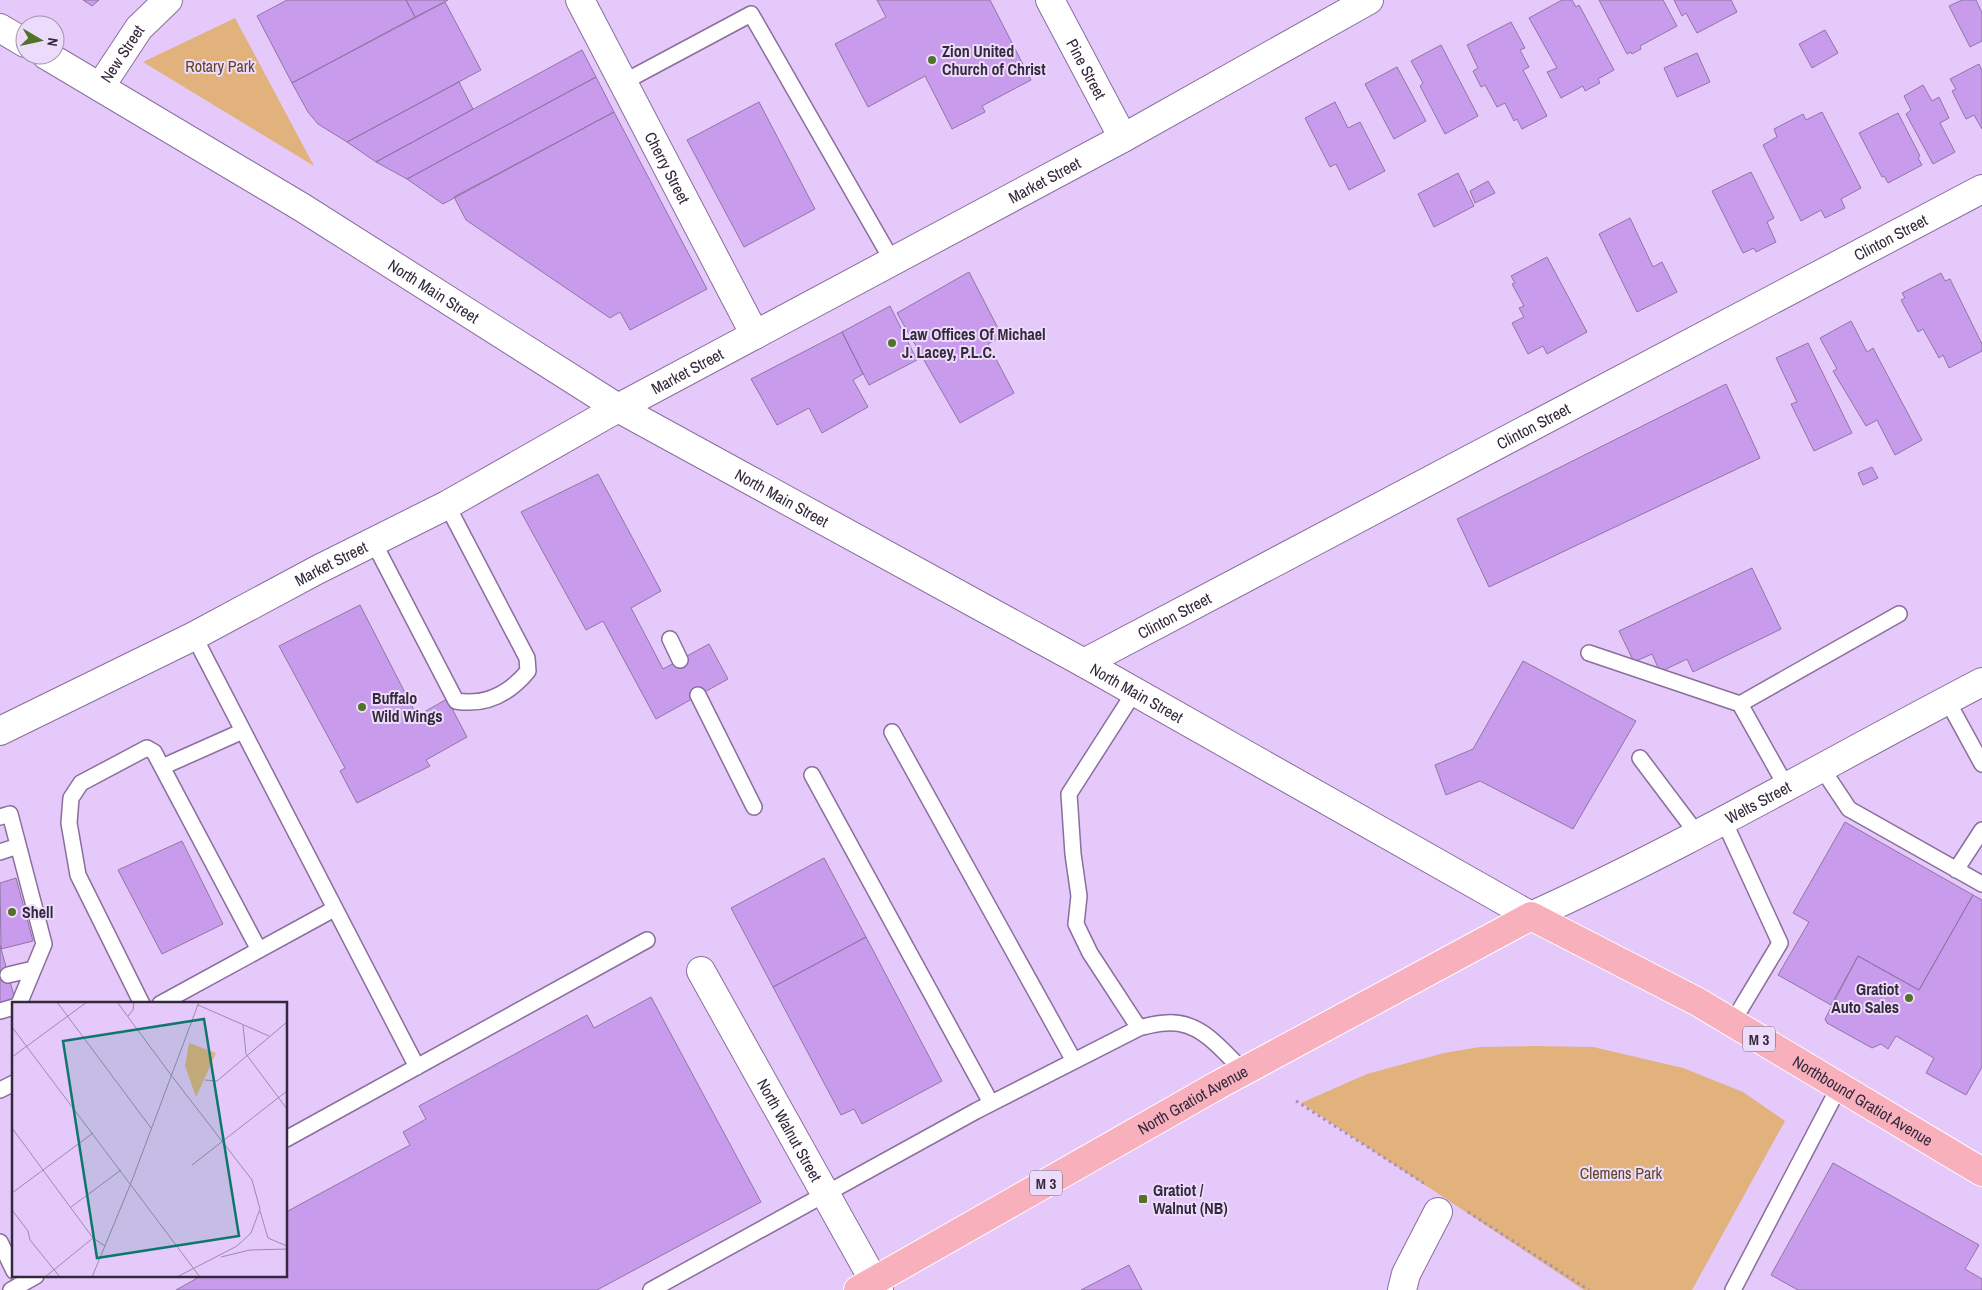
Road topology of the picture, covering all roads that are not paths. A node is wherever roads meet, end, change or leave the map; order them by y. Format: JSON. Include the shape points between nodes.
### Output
{"nodes":[{"id":1,"x":168,"y":0,"type":"edge"},
{"id":2,"x":580,"y":0,"type":"edge"},
{"id":3,"x":1050,"y":0,"type":"edge"},
{"id":4,"x":1369,"y":0,"type":"edge"},
{"id":5,"x":0,"y":28,"type":"edge"},
{"id":6,"x":15,"y":37,"type":"edge"},
{"id":7,"x":63,"y":65,"type":"edge"},
{"id":8,"x":622,"y":83,"type":"junction"},
{"id":9,"x":100,"y":87,"type":"junction"},
{"id":10,"x":1123,"y":138,"type":"junction"},
{"id":11,"x":1982,"y":189,"type":"edge"},
{"id":12,"x":893,"y":262,"type":"junction"},
{"id":13,"x":755,"y":336,"type":"junction"},
{"id":14,"x":618,"y":408,"type":"junction"},
{"id":15,"x":446,"y":505,"type":"junction"},
{"id":16,"x":373,"y":541,"type":"junction"},
{"id":17,"x":1899,"y":614,"type":"dead end"},
{"id":18,"x":194,"y":636,"type":"junction"},
{"id":19,"x":670,"y":639,"type":"dead end"},
{"id":20,"x":1589,"y":653,"type":"dead end"},
{"id":21,"x":680,"y":660,"type":"dead end"},
{"id":22,"x":1084,"y":663,"type":"junction"},
{"id":23,"x":1982,"y":682,"type":"edge"},
{"id":24,"x":1135,"y":691,"type":"junction"},
{"id":25,"x":698,"y":696,"type":"dead end"},
{"id":26,"x":1947,"y":700,"type":"junction"},
{"id":27,"x":1740,"y":704,"type":"junction"},
{"id":28,"x":243,"y":730,"type":"junction"},
{"id":29,"x":0,"y":731,"type":"edge"},
{"id":30,"x":892,"y":732,"type":"dead end"},
{"id":31,"x":1640,"y":758,"type":"dead end"},
{"id":32,"x":1982,"y":764,"type":"edge"},
{"id":33,"x":162,"y":767,"type":"junction"},
{"id":34,"x":1822,"y":767,"type":"junction"},
{"id":35,"x":812,"y":775,"type":"dead end"},
{"id":36,"x":1786,"y":786,"type":"junction"},
{"id":37,"x":754,"y":807,"type":"dead end"},
{"id":38,"x":0,"y":817,"type":"edge"},
{"id":39,"x":1724,"y":821,"type":"junction"},
{"id":40,"x":1982,"y":830,"type":"edge"},
{"id":41,"x":1698,"y":835,"type":"junction"},
{"id":42,"x":18,"y":846,"type":"junction"},
{"id":43,"x":0,"y":852,"type":"edge"},
{"id":44,"x":1956,"y":870,"type":"junction"},
{"id":45,"x":1982,"y":884,"type":"edge"},
{"id":46,"x":334,"y":909,"type":"junction"},
{"id":47,"x":1531,"y":916,"type":"junction"},
{"id":48,"x":647,"y":940,"type":"dead end"},
{"id":49,"x":259,"y":950,"type":"junction"},
{"id":50,"x":33,"y":969,"type":"junction"},
{"id":51,"x":701,"y":971,"type":"dead end"},
{"id":52,"x":8,"y":975,"type":"dead end"},
{"id":53,"x":19,"y":1002,"type":"edge"},
{"id":54,"x":141,"y":1002,"type":"edge"},
{"id":55,"x":164,"y":1002,"type":"edge"},
{"id":56,"x":1732,"y":1023,"type":"junction"},
{"id":57,"x":1139,"y":1028,"type":"junction"},
{"id":58,"x":1074,"y":1061,"type":"junction"},
{"id":59,"x":417,"y":1067,"type":"junction"},
{"id":60,"x":1243,"y":1071,"type":"junction"},
{"id":61,"x":12,"y":1084,"type":"edge"},
{"id":62,"x":1839,"y":1087,"type":"junction"},
{"id":63,"x":0,"y":1090,"type":"edge"},
{"id":64,"x":991,"y":1103,"type":"junction"},
{"id":65,"x":288,"y":1138,"type":"edge"},
{"id":66,"x":1982,"y":1172,"type":"edge"},
{"id":67,"x":826,"y":1194,"type":"junction"},
{"id":68,"x":1438,"y":1212,"type":"dead end"},
{"id":69,"x":0,"y":1242,"type":"edge"},
{"id":70,"x":12,"y":1267,"type":"edge"},
{"id":71,"x":32,"y":1278,"type":"edge"},
{"id":72,"x":18,"y":1285,"type":"edge"},
{"id":73,"x":870,"y":1287,"type":"edge"},
{"id":74,"x":651,"y":1290,"type":"edge"},
{"id":75,"x":1402,"y":1290,"type":"edge"},
{"id":76,"x":1733,"y":1290,"type":"edge"}],
"edges":[{"from":1,"to":9,"type":"street","name":"New Street","via":[[138,28]]},
{"from":2,"to":8,"type":"street","name":"Cherry Street"},
{"from":3,"to":10,"type":"street","name":"Pine Street"},
{"from":4,"to":10,"type":"street","name":"Market Street"},
{"from":5,"to":6,"type":"street"},
{"from":7,"to":9,"type":"street","name":"North Main Street"},
{"from":8,"to":12,"type":"lane","via":[[751,14]]},
{"from":8,"to":13,"type":"street","name":"Cherry Street"},
{"from":9,"to":14,"type":"street","name":"North Main Street","via":[[303,208]]},
{"from":10,"to":12,"type":"street","name":"Market Street"},
{"from":11,"to":22,"type":"street","name":"Clinton Street"},
{"from":12,"to":13,"type":"street","name":"Market Street"},
{"from":13,"to":14,"type":"street","name":"Market Street"},
{"from":14,"to":15,"type":"street","name":"Market Street"},
{"from":14,"to":22,"type":"street","name":"North Main Street"},
{"from":15,"to":16,"type":"street","name":"Market Street"},
{"from":15,"to":16,"type":"lane","via":[[527,658],[528,671],[516,686],[501,696],[472,704],[456,701]]},
{"from":16,"to":18,"type":"street","name":"Market Street"},
{"from":17,"to":27,"type":"lane"},
{"from":18,"to":28,"type":"lane"},
{"from":18,"to":29,"type":"street","name":"Market Street"},
{"from":19,"to":21,"type":"lane"},
{"from":20,"to":27,"type":"lane"},
{"from":22,"to":24,"type":"street","name":"North Main Street"},
{"from":23,"to":26,"type":"street","name":"Welts Street"},
{"from":24,"to":47,"type":"street","name":"North Main Street"},
{"from":24,"to":57,"type":"lane","via":[[1069,794],[1079,896],[1076,924],[1090,952]]},
{"from":25,"to":37,"type":"lane"},
{"from":26,"to":32,"type":"lane"},
{"from":26,"to":34,"type":"street","name":"Welts Street"},
{"from":27,"to":36,"type":"lane"},
{"from":28,"to":33,"type":"lane"},
{"from":28,"to":46,"type":"lane"},
{"from":30,"to":58,"type":"lane"},
{"from":31,"to":41,"type":"lane"},
{"from":33,"to":49,"type":"lane"},
{"from":33,"to":54,"type":"lane","via":[[154,752],[147,748],[81,783],[71,798],[69,823],[78,875]]},
{"from":34,"to":36,"type":"street","name":"Welts Street"},
{"from":34,"to":44,"type":"lane","via":[[1849,809]]},
{"from":35,"to":64,"type":"lane"},
{"from":36,"to":39,"type":"street","name":"Welts Street"},
{"from":38,"to":42,"type":"lane","via":[[10,814]]},
{"from":39,"to":41,"type":"street","name":"Welts Street"},
{"from":39,"to":56,"type":"lane","via":[[1780,943]]},
{"from":40,"to":44,"type":"lane"},
{"from":41,"to":47,"type":"street","name":"Welts Street"},
{"from":42,"to":43,"type":"lane"},
{"from":42,"to":50,"type":"lane","via":[[44,944]]},
{"from":44,"to":45,"type":"lane"},
{"from":46,"to":49,"type":"lane"},
{"from":46,"to":59,"type":"lane"},
{"from":47,"to":56,"type":"main road","name":"Northbound Gratiot Avenue","number":"M 3","via":[[1698,1002]]},
{"from":47,"to":60,"type":"main road","name":"North Gratiot Avenue","number":"M 3"},
{"from":48,"to":59,"type":"lane"},
{"from":49,"to":55,"type":"lane"},
{"from":50,"to":52,"type":"lane"},
{"from":50,"to":53,"type":"lane"},
{"from":51,"to":67,"type":"street","name":"North Walnut Street"},
{"from":56,"to":62,"type":"main road","name":"Northbound Gratiot Avenue","number":"M 3"},
{"from":57,"to":58,"type":"lane"},
{"from":57,"to":60,"type":"lane","via":[[1166,1022],[1202,1031]]},
{"from":58,"to":64,"type":"lane"},
{"from":59,"to":65,"type":"lane"},
{"from":60,"to":73,"type":"main road","name":"North Gratiot Avenue","number":"M 3"},
{"from":61,"to":63,"type":"lane"},
{"from":62,"to":66,"type":"main road","name":"Northbound Gratiot Avenue","number":"M 3"},
{"from":62,"to":76,"type":"lane"},
{"from":64,"to":67,"type":"lane"},
{"from":67,"to":73,"type":"street","name":"North Walnut Street"},
{"from":67,"to":74,"type":"lane"},
{"from":68,"to":75,"type":"street","via":[[1406,1274]]},
{"from":69,"to":70,"type":"lane"},
{"from":71,"to":72,"type":"lane"}]}
